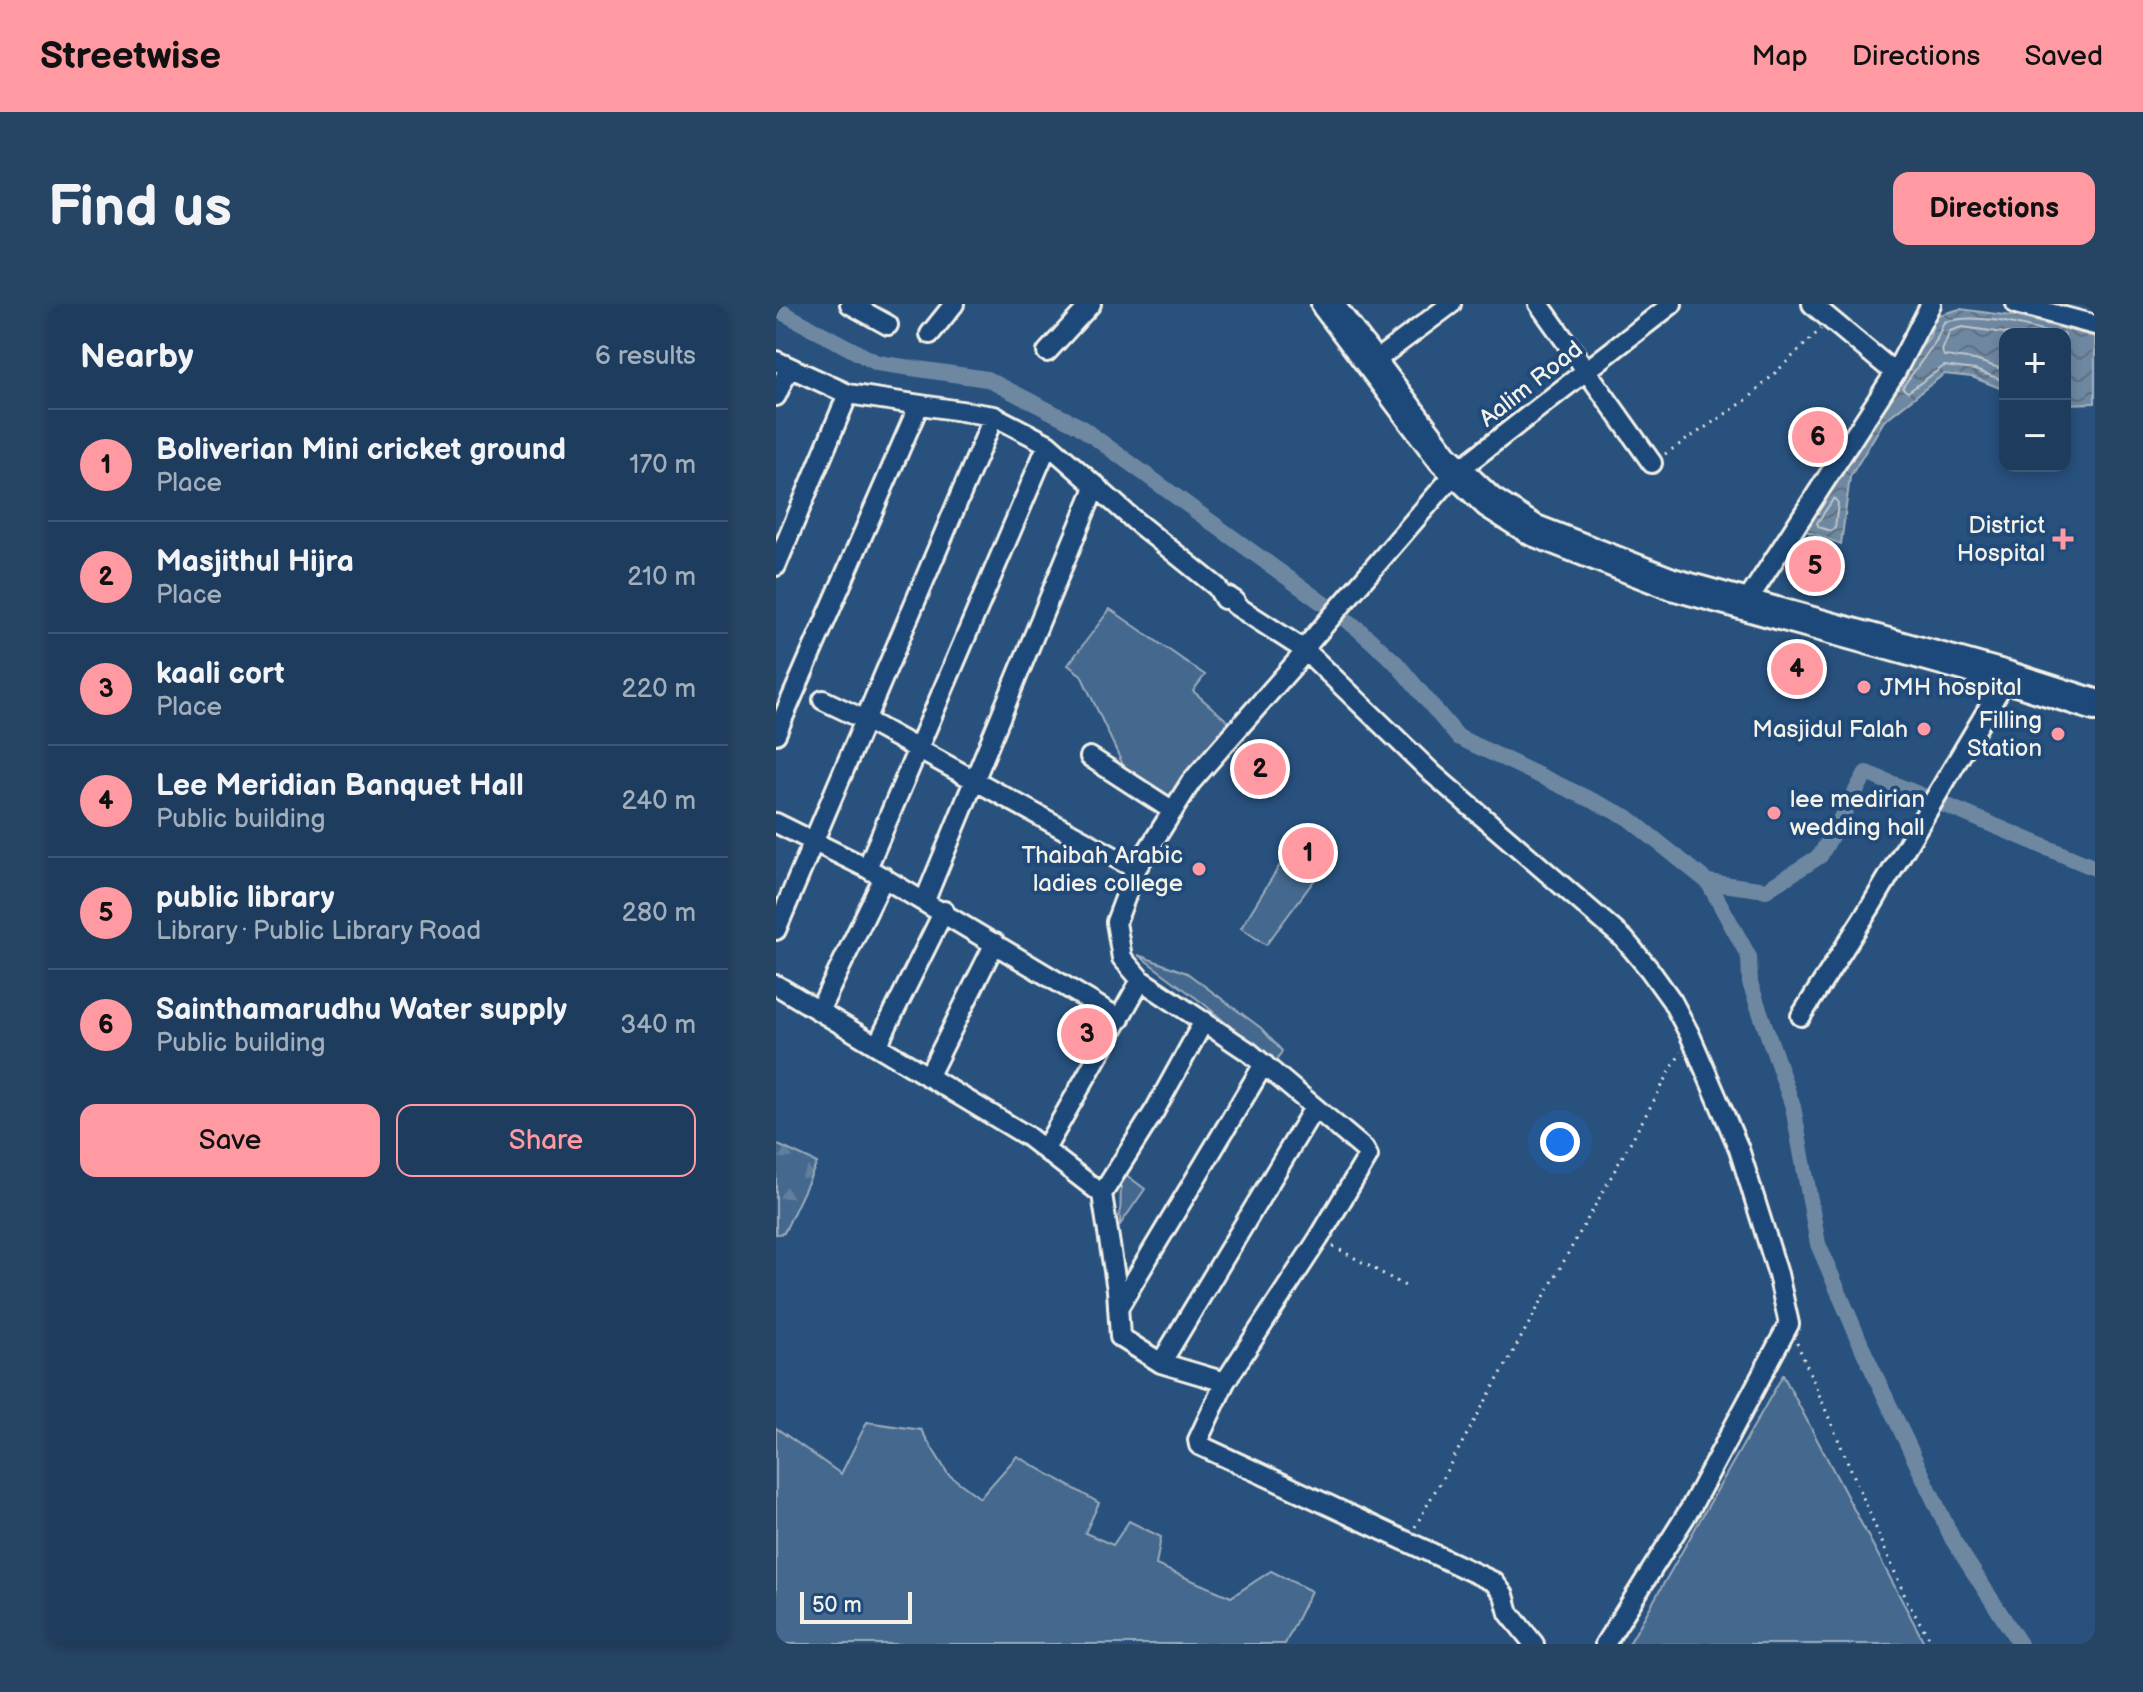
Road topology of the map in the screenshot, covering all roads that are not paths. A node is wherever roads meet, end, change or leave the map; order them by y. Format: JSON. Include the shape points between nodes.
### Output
{"nodes":[{"id":1,"x":850,"y":304,"type":"edge"},
{"id":2,"x":954,"y":304,"type":"edge"},
{"id":3,"x":1091,"y":304,"type":"edge"},
{"id":4,"x":1327,"y":304,"type":"edge"},
{"id":5,"x":1451,"y":304,"type":"edge"},
{"id":6,"x":1539,"y":304,"type":"edge"},
{"id":7,"x":1672,"y":304,"type":"edge"},
{"id":8,"x":1812,"y":304,"type":"edge"},
{"id":9,"x":1931,"y":304,"type":"edge"},
{"id":10,"x":2016,"y":304,"type":"edge"},
{"id":11,"x":888,"y":325,"type":"dead end"},
{"id":12,"x":2095,"y":325,"type":"edge"},
{"id":13,"x":930,"y":334,"type":"dead end"},
{"id":14,"x":1047,"y":352,"type":"dead end"},
{"id":15,"x":1372,"y":363,"type":"junction"},
{"id":16,"x":782,"y":365,"type":"edge"},
{"id":17,"x":1587,"y":370,"type":"junction"},
{"id":18,"x":1895,"y":373,"type":"junction"},
{"id":19,"x":848,"y":394,"type":"junction"},
{"id":20,"x":776,"y":396,"type":"edge"},
{"id":21,"x":919,"y":405,"type":"junction"},
{"id":22,"x":994,"y":416,"type":"junction"},
{"id":23,"x":1048,"y":444,"type":"junction"},
{"id":24,"x":1652,"y":463,"type":"road end"},
{"id":25,"x":1456,"y":472,"type":"junction"},
{"id":26,"x":1096,"y":485,"type":"junction"},
{"id":27,"x":776,"y":566,"type":"edge"},
{"id":28,"x":1744,"y":606,"type":"junction"},
{"id":29,"x":1307,"y":647,"type":"junction"},
{"id":30,"x":2007,"y":677,"type":"junction"},
{"id":31,"x":823,"y":700,"type":"dead end"},
{"id":32,"x":2095,"y":705,"type":"edge"},
{"id":33,"x":865,"y":720,"type":"junction"},
{"id":34,"x":776,"y":734,"type":"edge"},
{"id":35,"x":918,"y":749,"type":"junction"},
{"id":36,"x":1090,"y":757,"type":"dead end"},
{"id":37,"x":973,"y":780,"type":"junction"},
{"id":38,"x":1173,"y":811,"type":"junction"},
{"id":39,"x":776,"y":823,"type":"edge"},
{"id":40,"x":814,"y":840,"type":"junction"},
{"id":41,"x":1136,"y":869,"type":"junction"},
{"id":42,"x":876,"y":872,"type":"junction"},
{"id":43,"x":925,"y":900,"type":"junction"},
{"id":44,"x":944,"y":911,"type":"junction"},
{"id":45,"x":776,"y":930,"type":"edge"},
{"id":46,"x":995,"y":943,"type":"junction"},
{"id":47,"x":1141,"y":980,"type":"junction"},
{"id":48,"x":776,"y":985,"type":"edge"},
{"id":49,"x":819,"y":1011,"type":"junction"},
{"id":50,"x":1801,"y":1016,"type":"dead end"},
{"id":51,"x":1120,"y":1019,"type":"junction"},
{"id":52,"x":1204,"y":1021,"type":"junction"},
{"id":53,"x":877,"y":1046,"type":"junction"},
{"id":54,"x":1264,"y":1064,"type":"junction"},
{"id":55,"x":928,"y":1077,"type":"junction"},
{"id":56,"x":1314,"y":1108,"type":"junction"},
{"id":57,"x":1045,"y":1149,"type":"junction"},
{"id":58,"x":1102,"y":1194,"type":"junction"},
{"id":59,"x":1118,"y":1308,"type":"junction"},
{"id":60,"x":1161,"y":1363,"type":"junction"},
{"id":61,"x":1225,"y":1382,"type":"junction"},
{"id":62,"x":1534,"y":1644,"type":"edge"},
{"id":63,"x":1605,"y":1644,"type":"edge"}],
"edges":[{"from":1,"to":11,"type":"street"},
{"from":2,"to":13,"type":"street"},
{"from":3,"to":14,"type":"street"},
{"from":4,"to":15,"type":"highway"},
{"from":5,"to":15,"type":"street"},
{"from":6,"to":17,"type":"street"},
{"from":7,"to":17,"type":"street","name":"Aalim Road"},
{"from":8,"to":18,"type":"street"},
{"from":9,"to":18,"type":"street"},
{"from":10,"to":12,"type":"street"},
{"from":15,"to":25,"type":"highway"},
{"from":16,"to":19,"type":"street"},
{"from":16,"to":20,"type":"street"},
{"from":17,"to":24,"type":"street"},
{"from":17,"to":25,"type":"street","name":"Aalim Road"},
{"from":18,"to":28,"type":"street"},
{"from":19,"to":21,"type":"street"},
{"from":19,"to":27,"type":"street"},
{"from":21,"to":22,"type":"street"},
{"from":21,"to":34,"type":"street"},
{"from":22,"to":23,"type":"street"},
{"from":22,"to":33,"type":"street"},
{"from":23,"to":26,"type":"street"},
{"from":23,"to":35,"type":"street"},
{"from":25,"to":28,"type":"highway","via":[[1489,502],[1546,537]]},
{"from":25,"to":29,"type":"street","name":"Aalim Road"},
{"from":26,"to":29,"type":"street","via":[[1217,587],[1224,599],[1229,597]]},
{"from":26,"to":37,"type":"street"},
{"from":28,"to":30,"type":"highway"},
{"from":29,"to":38,"type":"street","name":"Aalim Road","via":[[1191,782]]},
{"from":29,"to":63,"type":"street","via":[[1433,774],[1624,939],[1672,1001],[1739,1149],[1778,1274],[1789,1324],[1690,1509]]},
{"from":30,"to":32,"type":"highway"},
{"from":30,"to":50,"type":"street"},
{"from":31,"to":33,"type":"street"},
{"from":33,"to":35,"type":"street"},
{"from":33,"to":40,"type":"street"},
{"from":35,"to":37,"type":"street"},
{"from":35,"to":42,"type":"street"},
{"from":36,"to":38,"type":"street"},
{"from":37,"to":41,"type":"street"},
{"from":37,"to":43,"type":"street"},
{"from":38,"to":41,"type":"street","name":"Aalim Road"},
{"from":39,"to":40,"type":"street"},
{"from":40,"to":42,"type":"street"},
{"from":40,"to":45,"type":"street"},
{"from":41,"to":47,"type":"street","name":"Aalim Road","via":[[1116,922],[1122,958]]},
{"from":42,"to":43,"type":"street"},
{"from":42,"to":49,"type":"street"},
{"from":43,"to":44,"type":"street"},
{"from":44,"to":46,"type":"street"},
{"from":44,"to":53,"type":"street"},
{"from":46,"to":51,"type":"street"},
{"from":46,"to":55,"type":"street"},
{"from":47,"to":51,"type":"street"},
{"from":47,"to":52,"type":"street"},
{"from":48,"to":49,"type":"street"},
{"from":49,"to":53,"type":"street"},
{"from":51,"to":57,"type":"street"},
{"from":52,"to":54,"type":"street"},
{"from":52,"to":58,"type":"street"},
{"from":53,"to":55,"type":"street"},
{"from":54,"to":56,"type":"street"},
{"from":54,"to":59,"type":"street"},
{"from":55,"to":57,"type":"street"},
{"from":56,"to":60,"type":"street"},
{"from":56,"to":61,"type":"street","via":[[1368,1156]]},
{"from":57,"to":58,"type":"street"},
{"from":58,"to":59,"type":"street"},
{"from":59,"to":60,"type":"street","via":[[1120,1337]]},
{"from":60,"to":61,"type":"street"},
{"from":61,"to":62,"type":"street","via":[[1199,1445],[1494,1582],[1509,1613]]}]}
